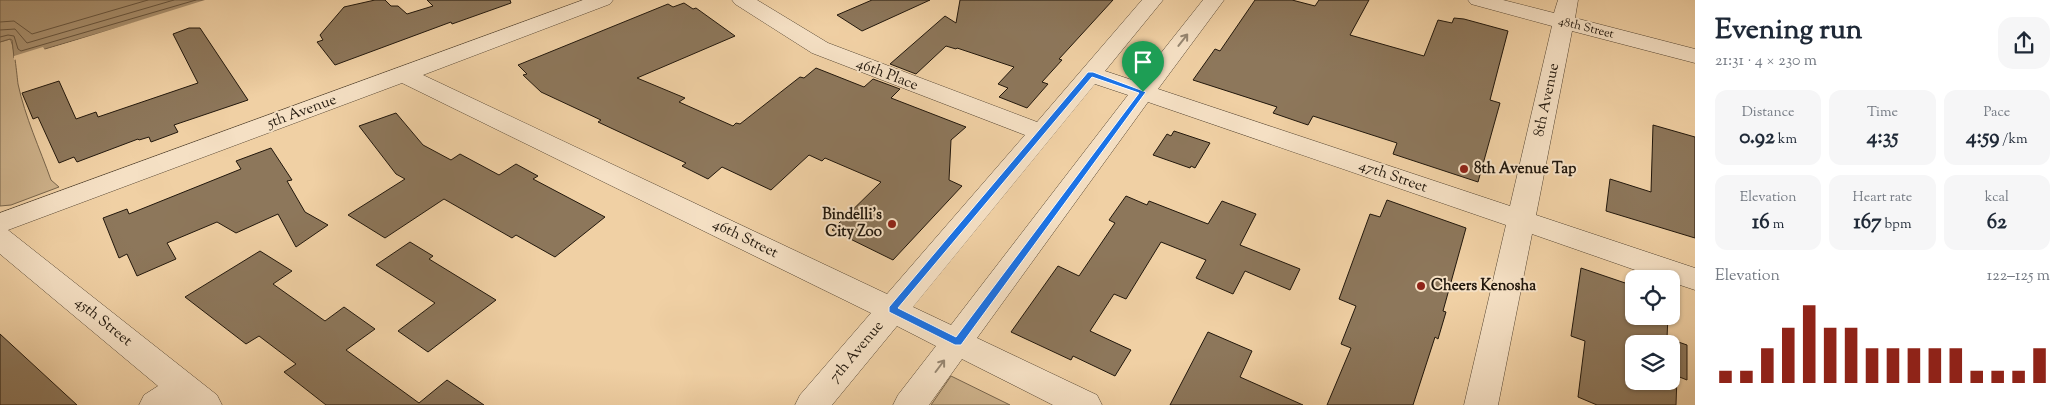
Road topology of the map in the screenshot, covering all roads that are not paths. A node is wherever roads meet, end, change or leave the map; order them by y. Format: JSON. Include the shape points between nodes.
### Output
{"nodes":[{"id":1,"x":603,"y":0,"type":"edge"},
{"id":2,"x":742,"y":0,"type":"edge"},
{"id":3,"x":1153,"y":0,"type":"edge"},
{"id":4,"x":1214,"y":0,"type":"edge"},
{"id":5,"x":1478,"y":0,"type":"edge"},
{"id":6,"x":1566,"y":11,"type":"edge"},
{"id":7,"x":1695,"y":56,"type":"edge"},
{"id":8,"x":1090,"y":74,"type":"junction"},
{"id":9,"x":404,"y":75,"type":"junction"},
{"id":10,"x":1143,"y":92,"type":"junction"},
{"id":11,"x":1041,"y":132,"type":"junction"},
{"id":12,"x":1520,"y":220,"type":"junction"},
{"id":13,"x":0,"y":223,"type":"edge"},
{"id":14,"x":0,"y":238,"type":"edge"},
{"id":15,"x":1695,"y":279,"type":"edge"},
{"id":16,"x":892,"y":310,"type":"junction"},
{"id":17,"x":958,"y":342,"type":"junction"},
{"id":18,"x":194,"y":396,"type":"edge"},
{"id":19,"x":156,"y":405,"type":"edge"},
{"id":20,"x":812,"y":405,"type":"edge"},
{"id":21,"x":910,"y":405,"type":"edge"},
{"id":22,"x":1085,"y":405,"type":"edge"},
{"id":23,"x":1481,"y":405,"type":"edge"}],
"edges":[{"from":1,"to":9,"type":"street","name":"5th Avenue"},
{"from":2,"to":11,"type":"street","name":"46th Place","via":[[820,48]]},
{"from":3,"to":8,"type":"street","name":"7th Avenue"},
{"from":10,"to":4,"type":"street","one_way":true},
{"from":5,"to":6,"type":"street","name":"48th Street"},
{"from":6,"to":7,"type":"street","name":"48th Street"},
{"from":6,"to":12,"type":"street","name":"8th Avenue"},
{"from":8,"to":10,"type":"street","name":"47th Street"},
{"from":8,"to":11,"type":"street","name":"7th Avenue"},
{"from":9,"to":13,"type":"street","name":"5th Avenue"},
{"from":9,"to":16,"type":"street","name":"46th Street"},
{"from":10,"to":12,"type":"street","name":"47th Street"},
{"from":10,"to":17,"type":"street"},
{"from":11,"to":16,"type":"street","name":"7th Avenue"},
{"from":12,"to":15,"type":"street","name":"47th Street"},
{"from":12,"to":23,"type":"street","name":"8th Avenue"},
{"from":14,"to":18,"type":"street","name":"45th Street"},
{"from":16,"to":17,"type":"street","name":"46th Street"},
{"from":16,"to":20,"type":"street","name":"7th Avenue"},
{"from":21,"to":17,"type":"street","one_way":true},
{"from":17,"to":22,"type":"street","name":"46th Street"},
{"from":18,"to":19,"type":"street"}]}
